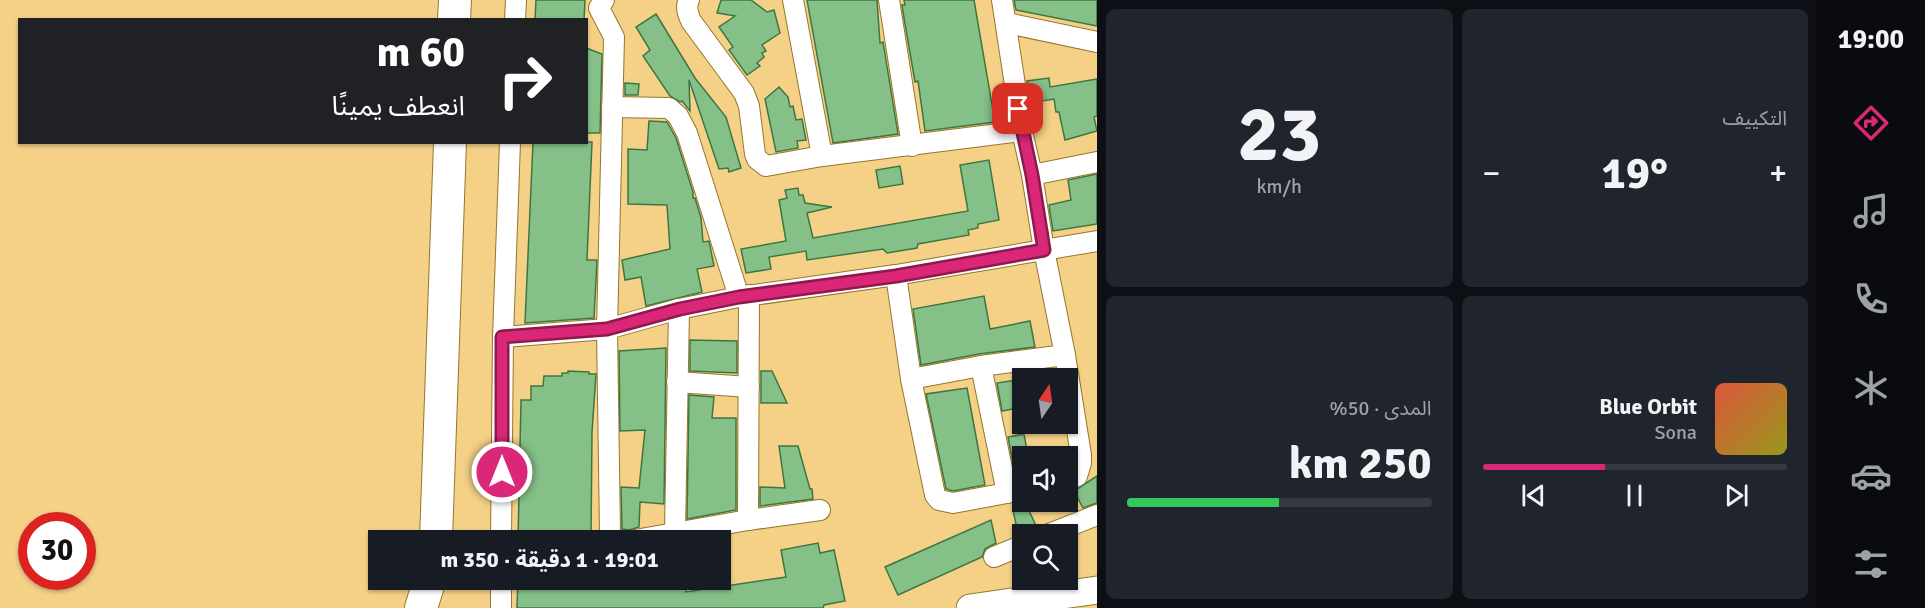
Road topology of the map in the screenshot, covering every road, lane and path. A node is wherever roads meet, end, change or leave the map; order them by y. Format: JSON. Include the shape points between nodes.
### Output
{"nodes":[{"id":1,"x":455,"y":0,"type":"edge"},
{"id":2,"x":516,"y":0,"type":"edge"},
{"id":3,"x":604,"y":0,"type":"edge"},
{"id":4,"x":689,"y":0,"type":"edge"},
{"id":5,"x":793,"y":0,"type":"edge"},
{"id":6,"x":889,"y":0,"type":"edge"},
{"id":7,"x":1002,"y":0,"type":"edge"},
{"id":8,"x":454,"y":18,"type":"edge"},
{"id":9,"x":515,"y":18,"type":"edge"},
{"id":10,"x":1007,"y":23,"type":"junction"},
{"id":11,"x":1097,"y":42,"type":"edge"},
{"id":12,"x":612,"y":107,"type":"junction"},
{"id":13,"x":1022,"y":131,"type":"junction"},
{"id":14,"x":450,"y":144,"type":"edge"},
{"id":15,"x":510,"y":144,"type":"edge"},
{"id":16,"x":912,"y":146,"type":"junction"},
{"id":17,"x":822,"y":156,"type":"junction"},
{"id":18,"x":1097,"y":162,"type":"edge"},
{"id":19,"x":1032,"y":175,"type":"junction"},
{"id":20,"x":1097,"y":241,"type":"edge"},
{"id":21,"x":1044,"y":250,"type":"junction"},
{"id":22,"x":896,"y":276,"type":"junction"},
{"id":23,"x":744,"y":296,"type":"junction"},
{"id":24,"x":680,"y":309,"type":"junction"},
{"id":25,"x":607,"y":329,"type":"junction"},
{"id":26,"x":502,"y":337,"type":"junction"},
{"id":27,"x":1065,"y":354,"type":"junction"},
{"id":28,"x":981,"y":366,"type":"junction"},
{"id":29,"x":910,"y":379,"type":"junction"},
{"id":30,"x":677,"y":382,"type":"junction"},
{"id":31,"x":749,"y":387,"type":"junction"},
{"id":32,"x":1078,"y":474,"type":"edge"},
{"id":33,"x":1012,"y":481,"type":"edge"},
{"id":34,"x":1012,"y":493,"type":"edge"},
{"id":35,"x":820,"y":510,"type":"dead end"},
{"id":36,"x":1097,"y":515,"type":"edge"},
{"id":37,"x":748,"y":520,"type":"junction"},
{"id":38,"x":1075,"y":524,"type":"edge"},
{"id":39,"x":436,"y":530,"type":"edge"},
{"id":40,"x":501,"y":530,"type":"edge"},
{"id":41,"x":610,"y":530,"type":"edge"},
{"id":42,"x":675,"y":530,"type":"edge"},
{"id":43,"x":687,"y":530,"type":"edge"},
{"id":44,"x":1012,"y":549,"type":"edge"},
{"id":45,"x":994,"y":556,"type":"dead end"},
{"id":46,"x":427,"y":590,"type":"edge"},
{"id":47,"x":440,"y":590,"type":"edge"},
{"id":48,"x":501,"y":590,"type":"edge"},
{"id":49,"x":1097,"y":590,"type":"edge"},
{"id":50,"x":421,"y":608,"type":"edge"},
{"id":51,"x":442,"y":608,"type":"edge"},
{"id":52,"x":501,"y":608,"type":"edge"},
{"id":53,"x":970,"y":608,"type":"edge"}],
"edges":[{"from":1,"to":8,"type":"main road"},
{"from":2,"to":9,"type":"street"},
{"from":3,"to":12,"type":"street","via":[[599,8],[614,37]]},
{"from":4,"to":17,"type":"street","via":[[691,21],[744,93],[758,159],[772,166]]},
{"from":5,"to":17,"type":"street"},
{"from":6,"to":16,"type":"street"},
{"from":7,"to":10,"type":"street"},
{"from":10,"to":11,"type":"street"},
{"from":10,"to":13,"type":"street"},
{"from":12,"to":23,"type":"street","via":[[669,108],[678,116]]},
{"from":12,"to":25,"type":"street"},
{"from":13,"to":16,"type":"street"},
{"from":13,"to":19,"type":"street"},
{"from":14,"to":39,"type":"main road"},
{"from":15,"to":26,"type":"street"},
{"from":16,"to":17,"type":"street"},
{"from":18,"to":19,"type":"street"},
{"from":19,"to":21,"type":"street"},
{"from":20,"to":21,"type":"street"},
{"from":21,"to":22,"type":"street"},
{"from":21,"to":27,"type":"street"},
{"from":22,"to":23,"type":"street"},
{"from":22,"to":29,"type":"street"},
{"from":23,"to":24,"type":"street"},
{"from":23,"to":31,"type":"street"},
{"from":24,"to":25,"type":"street"},
{"from":24,"to":30,"type":"street"},
{"from":25,"to":26,"type":"street"},
{"from":25,"to":41,"type":"street"},
{"from":26,"to":40,"type":"street"},
{"from":27,"to":28,"type":"street"},
{"from":27,"to":32,"type":"street","via":[[1081,455]]},
{"from":28,"to":29,"type":"street"},
{"from":28,"to":33,"type":"street"},
{"from":29,"to":34,"type":"street","via":[[934,495],[953,504]]},
{"from":30,"to":31,"type":"street"},
{"from":30,"to":42,"type":"street"},
{"from":31,"to":37,"type":"street"},
{"from":35,"to":37,"type":"street"},
{"from":36,"to":38,"type":"street"},
{"from":37,"to":43,"type":"street"},
{"from":44,"to":45,"type":"street"},
{"from":46,"to":50,"type":"main road"},
{"from":47,"to":51,"type":"main road"},
{"from":48,"to":52,"type":"street"},
{"from":49,"to":53,"type":"street"}]}
